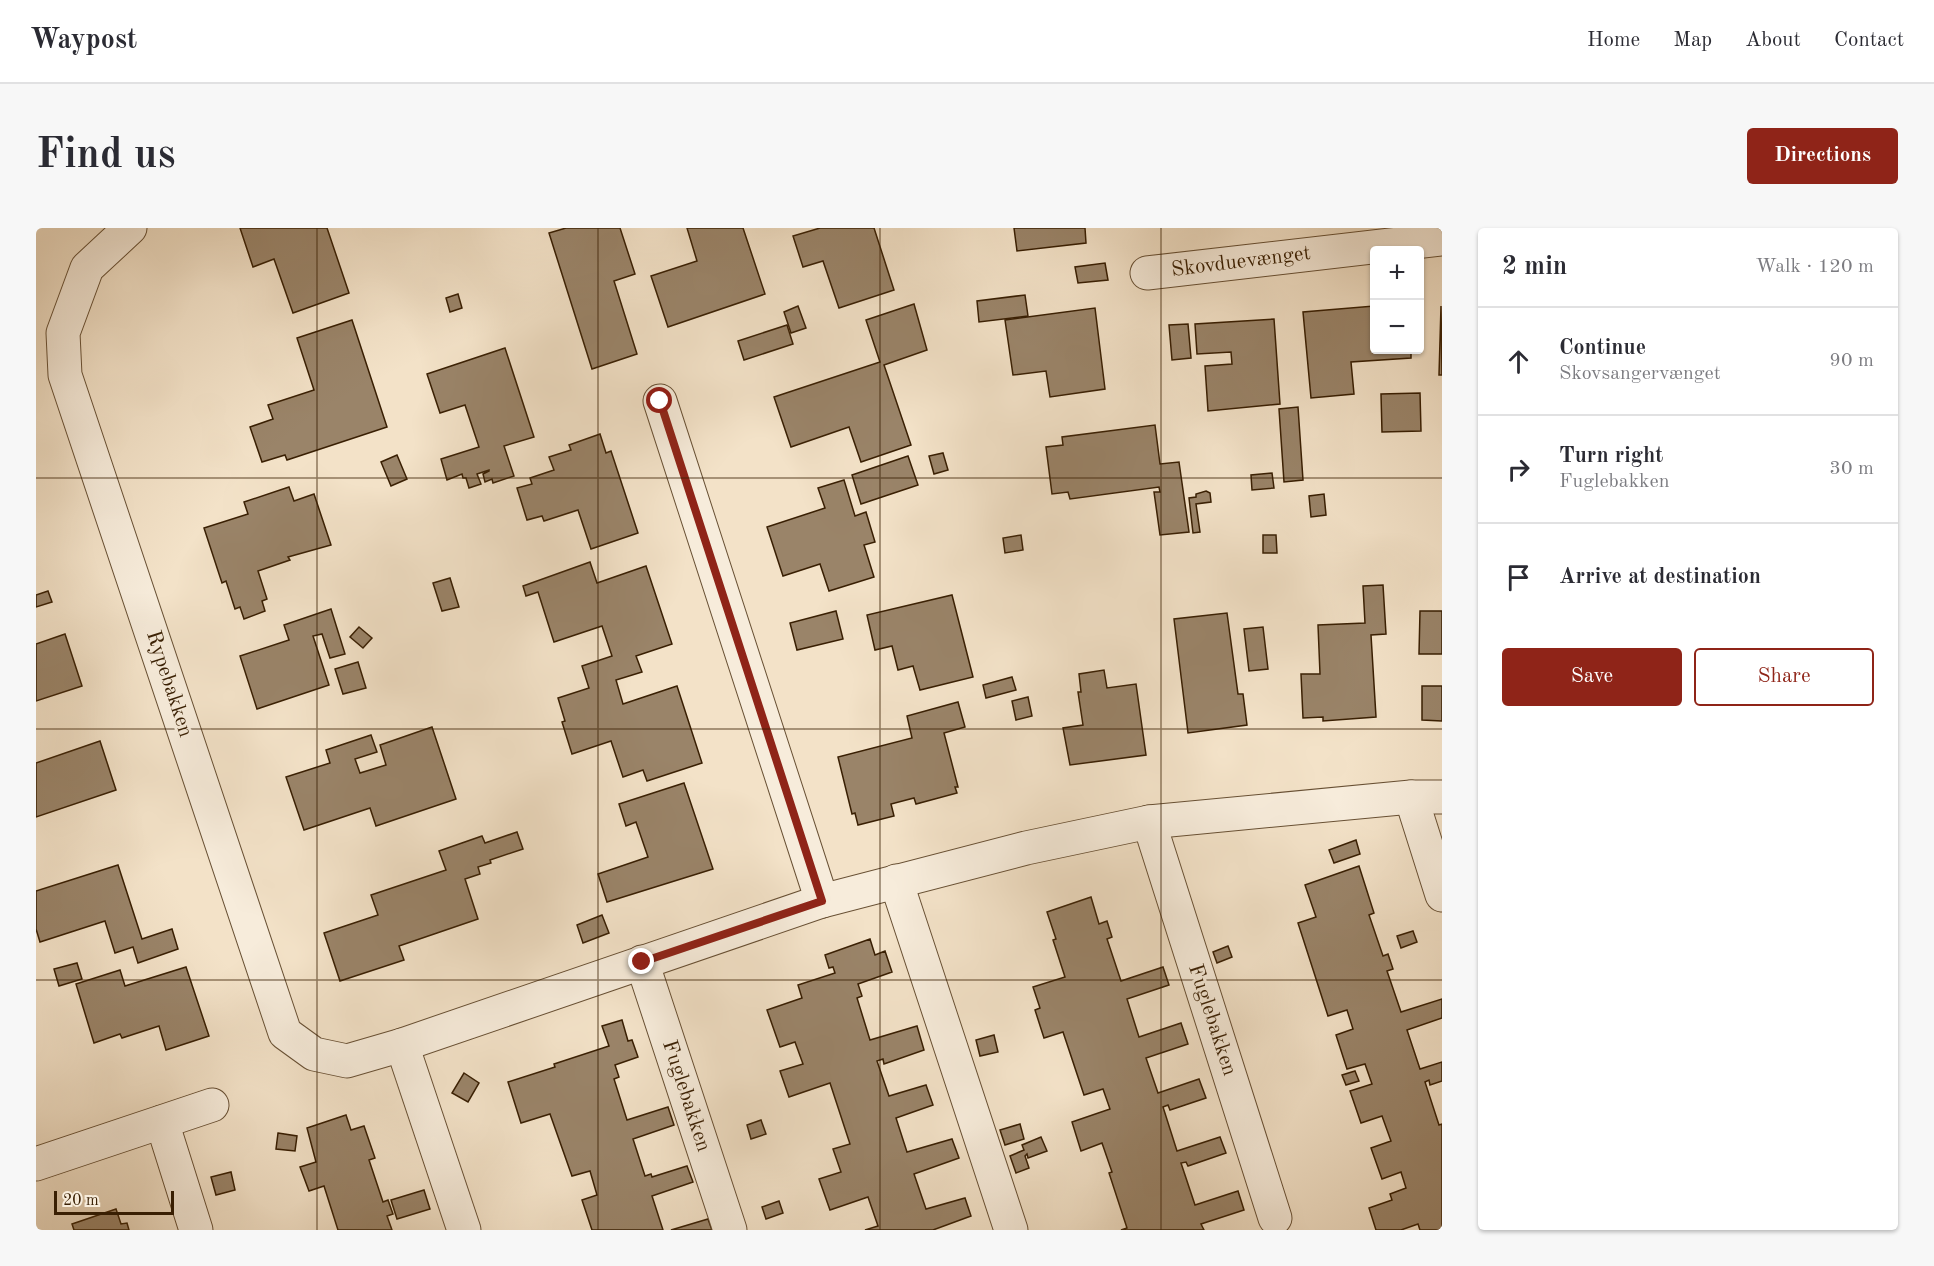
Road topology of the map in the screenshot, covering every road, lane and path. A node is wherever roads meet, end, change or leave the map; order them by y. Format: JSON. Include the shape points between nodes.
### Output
{"nodes":[{"id":1,"x":130,"y":228,"type":"edge"},
{"id":2,"x":1442,"y":239,"type":"edge"},
{"id":3,"x":1147,"y":273,"type":"dead end"},
{"id":4,"x":49,"y":334,"type":"edge"},
{"id":5,"x":660,"y":401,"type":"dead end"},
{"id":6,"x":1426,"y":797,"type":"edge"},
{"id":7,"x":1149,"y":822,"type":"junction"},
{"id":8,"x":896,"y":881,"type":"junction"},
{"id":9,"x":1442,"y":895,"type":"edge"},
{"id":10,"x":822,"y":901,"type":"junction"},
{"id":11,"x":642,"y":962,"type":"junction"},
{"id":12,"x":402,"y":1045,"type":"junction"},
{"id":13,"x":212,"y":1105,"type":"dead end"},
{"id":14,"x":162,"y":1122,"type":"junction"},
{"id":15,"x":36,"y":1164,"type":"edge"},
{"id":16,"x":1275,"y":1218,"type":"dead end"},
{"id":17,"x":196,"y":1230,"type":"edge"},
{"id":18,"x":464,"y":1230,"type":"edge"},
{"id":19,"x":730,"y":1230,"type":"edge"},
{"id":20,"x":1011,"y":1230,"type":"edge"}],
"edges":[{"from":1,"to":4,"type":"street","name":"Rypebakken","via":[[87,268]]},
{"from":2,"to":3,"type":"street","name":"Skovduevænget"},
{"from":4,"to":12,"type":"street","name":"Rypebakken","via":[[285,1033],[314,1054],[346,1061]]},
{"from":5,"to":10,"type":"street"},
{"from":6,"to":7,"type":"street"},
{"from":6,"to":9,"type":"street"},
{"from":7,"to":8,"type":"street"},
{"from":7,"to":16,"type":"street","name":"Fuglebakken"},
{"from":8,"to":10,"type":"street"},
{"from":8,"to":20,"type":"street"},
{"from":10,"to":11,"type":"street"},
{"from":11,"to":12,"type":"street"},
{"from":11,"to":19,"type":"street","name":"Fuglebakken"},
{"from":12,"to":18,"type":"street"},
{"from":13,"to":14,"type":"street"},
{"from":14,"to":15,"type":"street"},
{"from":14,"to":17,"type":"street"}]}
